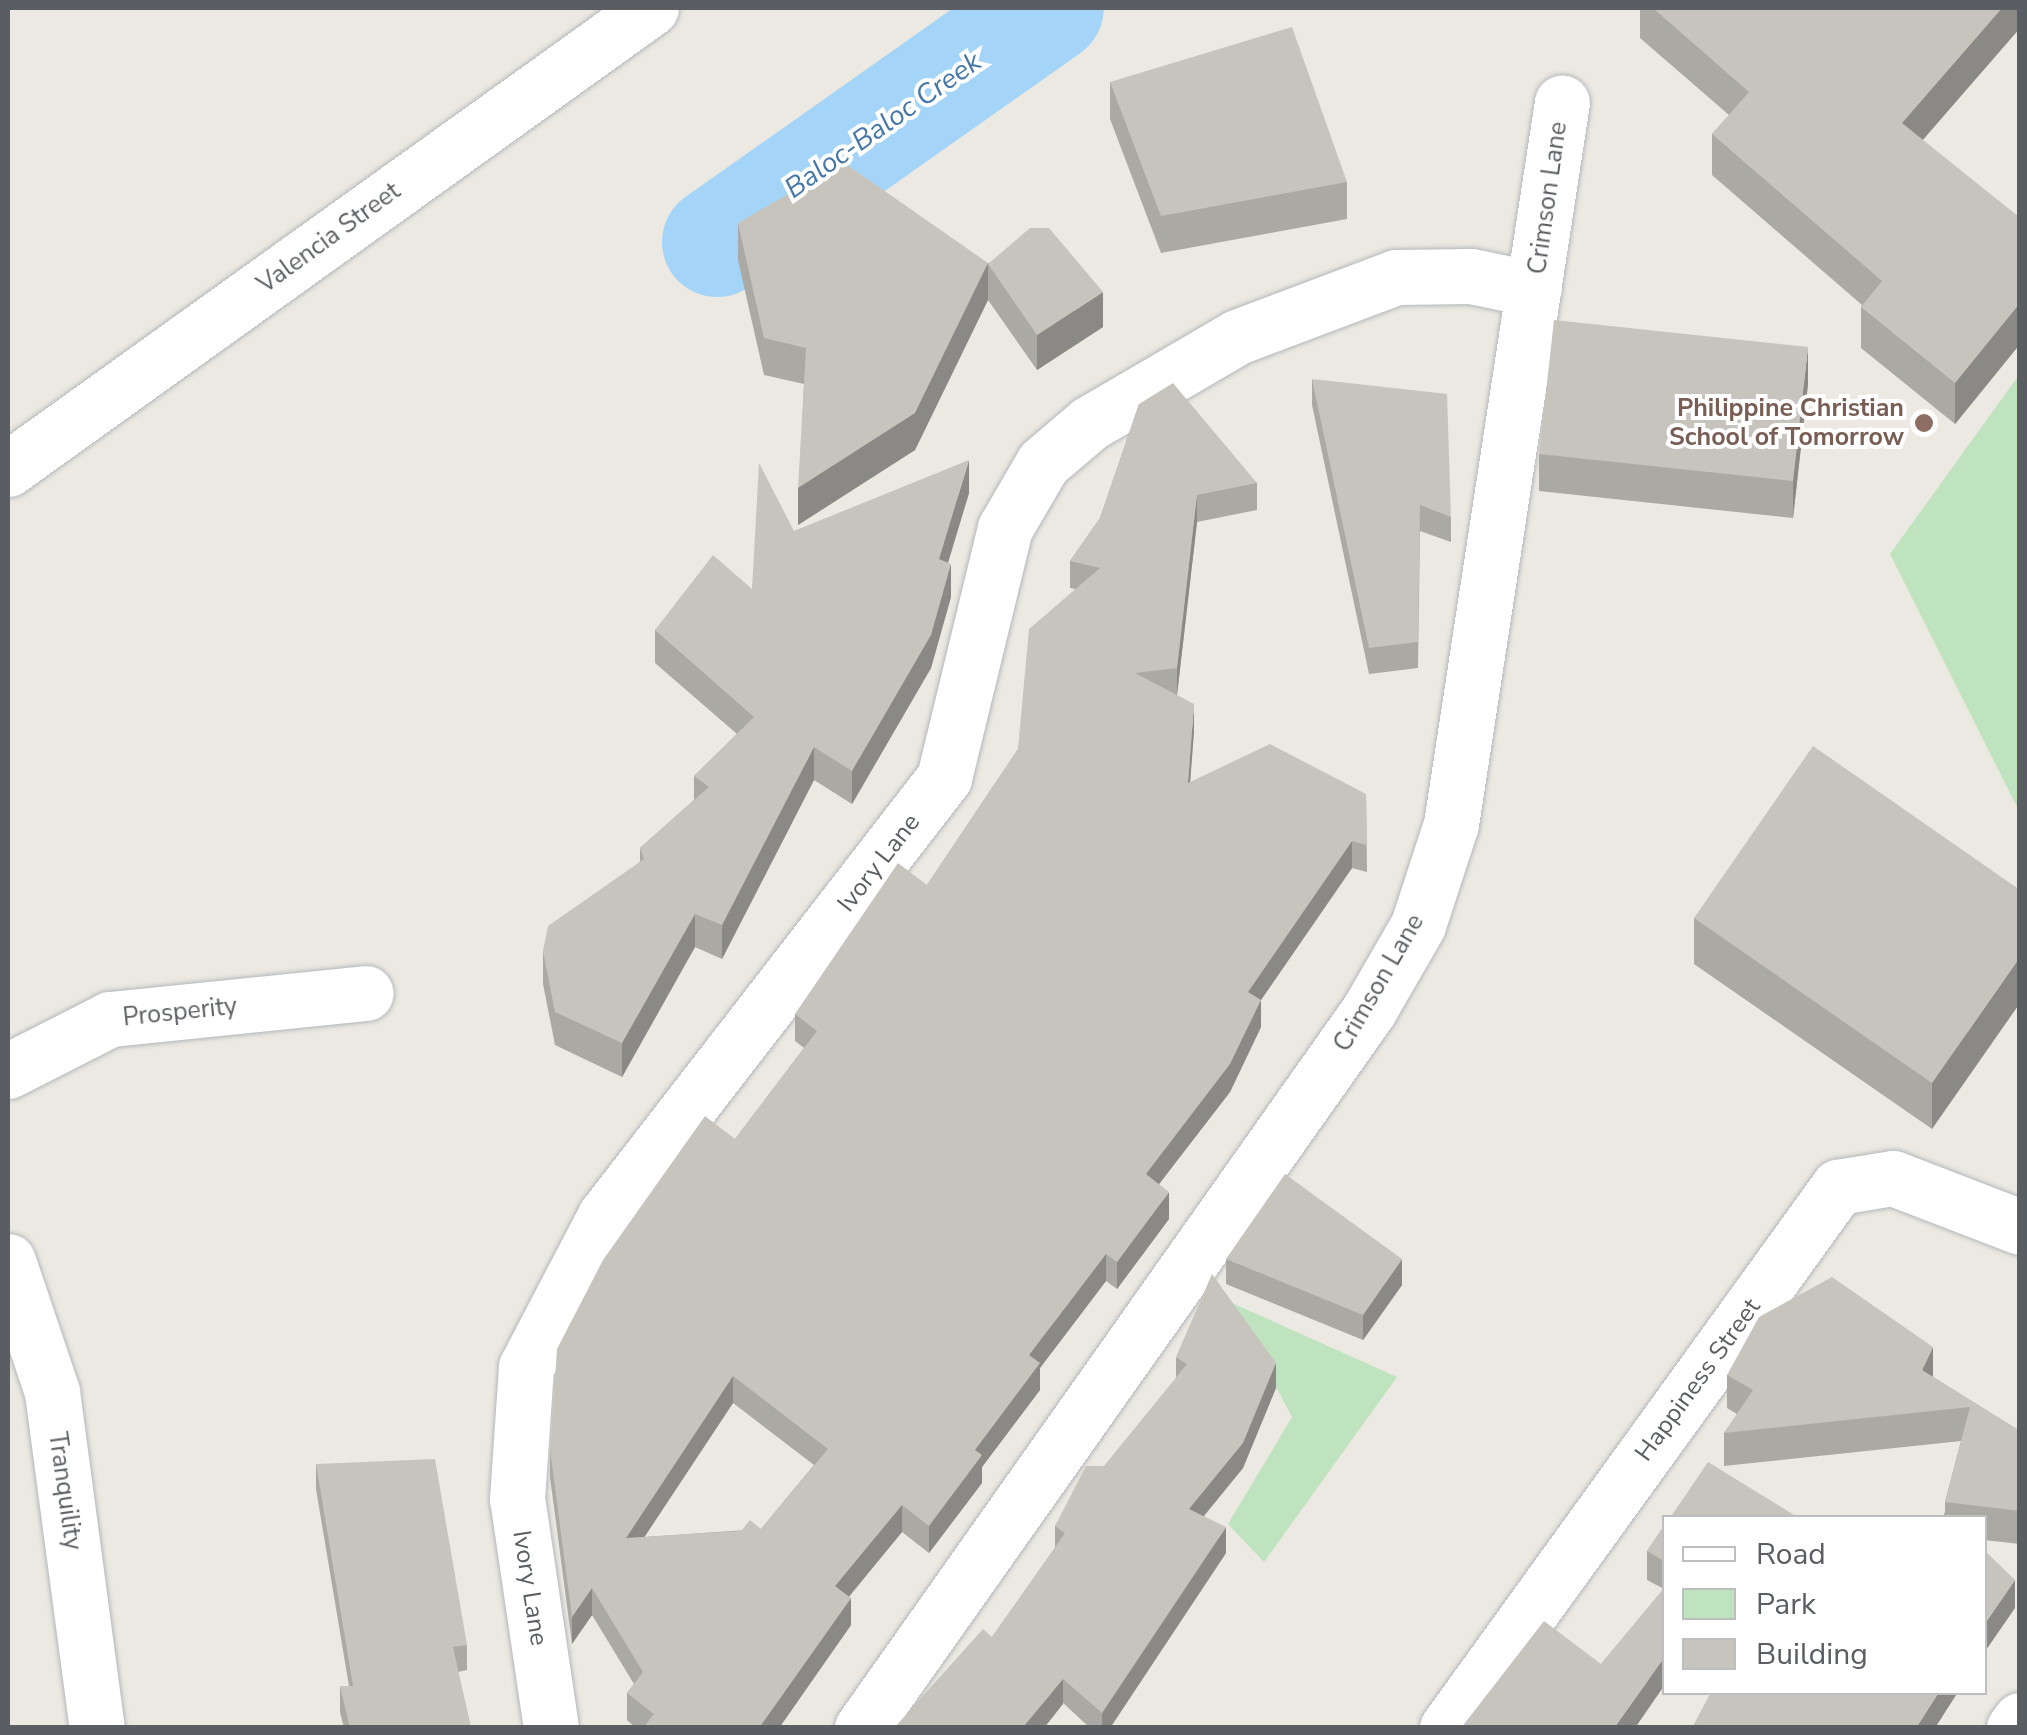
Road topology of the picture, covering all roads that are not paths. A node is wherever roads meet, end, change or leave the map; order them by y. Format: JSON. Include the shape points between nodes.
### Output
{"nodes":[{"id":1,"x":651,"y":8,"type":"edge"},
{"id":2,"x":1562,"y":102,"type":"dead end"},
{"id":3,"x":1534,"y":289,"type":"junction"},
{"id":4,"x":8,"y":470,"type":"edge"},
{"id":5,"x":366,"y":993,"type":"dead end"},
{"id":6,"x":8,"y":1071,"type":"edge"},
{"id":7,"x":2020,"y":1227,"type":"edge"},
{"id":8,"x":8,"y":1261,"type":"edge"},
{"id":9,"x":2020,"y":1720,"type":"edge"},
{"id":10,"x":97,"y":1728,"type":"edge"},
{"id":11,"x":551,"y":1728,"type":"edge"},
{"id":12,"x":862,"y":1728,"type":"edge"},
{"id":13,"x":1446,"y":1728,"type":"edge"},
{"id":14,"x":2014,"y":1728,"type":"edge"}],
"edges":[{"from":1,"to":4,"type":"street","name":"Valencia Street"},
{"from":2,"to":3,"type":"street","name":"Crimson Lane"},
{"from":3,"to":11,"type":"street","name":"Ivory Lane","via":[[1471,276],[1396,277],[1237,338],[1090,423],[1042,463],[1004,528],[944,778],[605,1216],[526,1368],[516,1499]]},
{"from":3,"to":12,"type":"street","name":"Crimson Lane","via":[[1452,824],[1418,926],[1369,1010]]},
{"from":5,"to":6,"type":"street","name":"Prosperity","via":[[110,1019]]},
{"from":7,"to":13,"type":"street","name":"Happiness Street","via":[[1893,1178],[1838,1188]]},
{"from":8,"to":10,"type":"street","name":"Tranquility","via":[[52,1392]]},
{"from":9,"to":14,"type":"street"}]}
